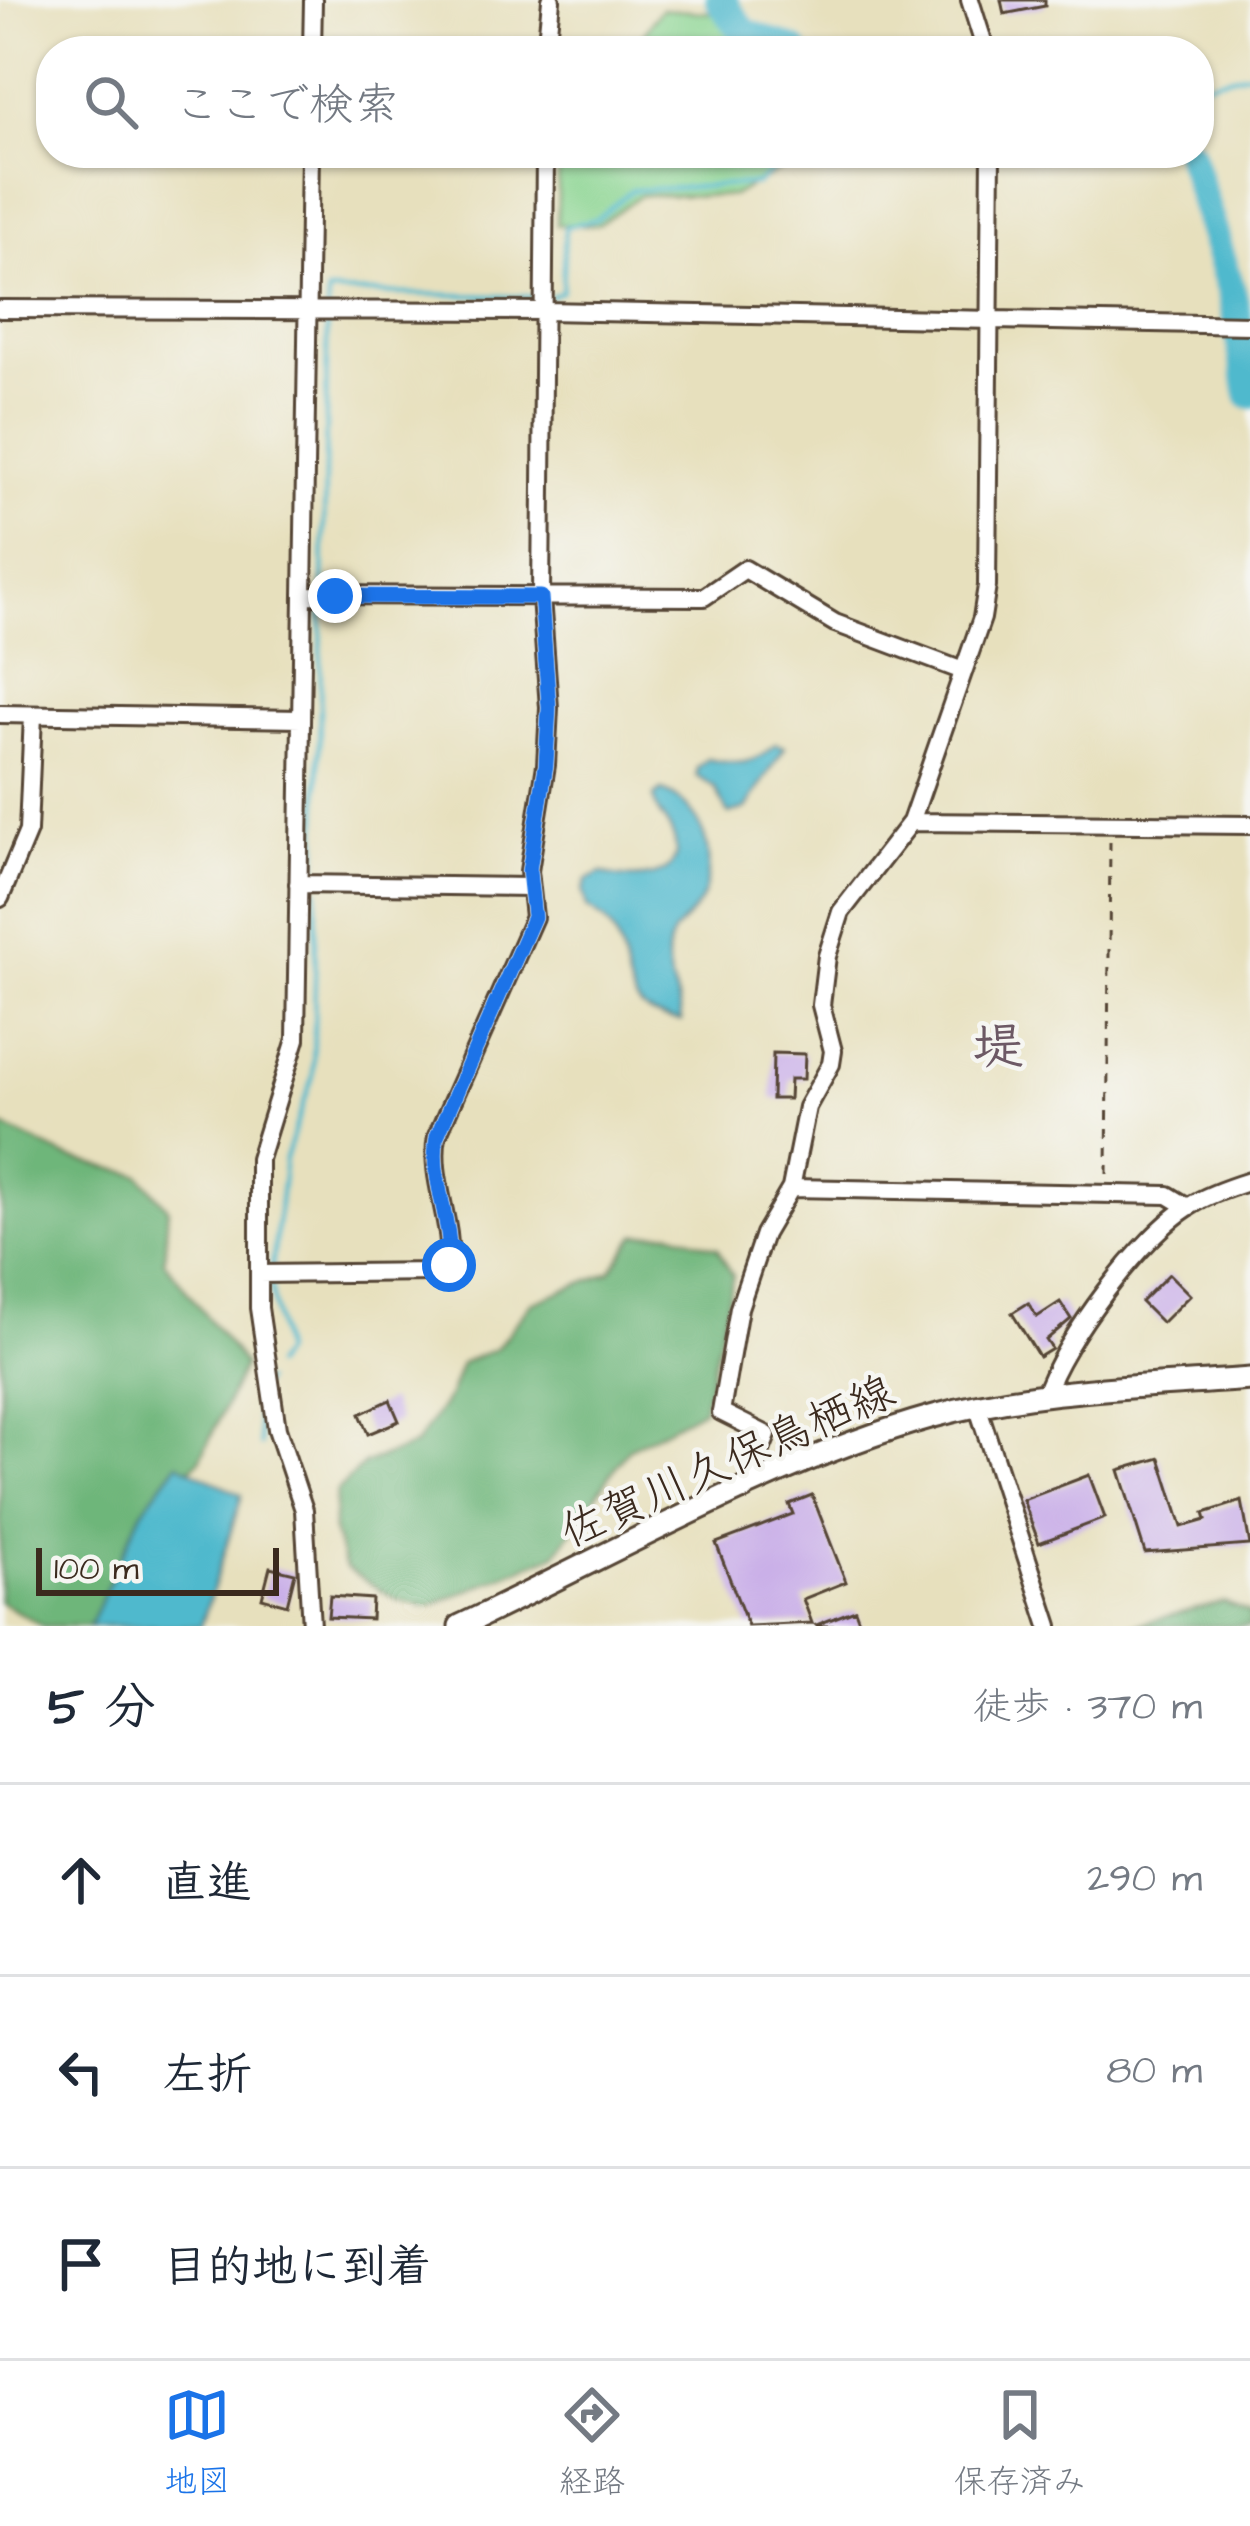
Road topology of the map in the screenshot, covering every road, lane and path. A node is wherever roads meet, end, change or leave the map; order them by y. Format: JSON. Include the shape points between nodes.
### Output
{"nodes":[{"id":1,"x":313,"y":0,"type":"edge"},
{"id":2,"x":551,"y":0,"type":"edge"},
{"id":3,"x":970,"y":0,"type":"edge"},
{"id":4,"x":312,"y":36,"type":"edge"},
{"id":5,"x":547,"y":36,"type":"edge"},
{"id":6,"x":982,"y":36,"type":"edge"},
{"id":7,"x":310,"y":168,"type":"edge"},
{"id":8,"x":545,"y":168,"type":"edge"},
{"id":9,"x":991,"y":168,"type":"edge"},
{"id":10,"x":0,"y":309,"type":"edge"},
{"id":11,"x":308,"y":310,"type":"junction"},
{"id":12,"x":544,"y":311,"type":"junction"},
{"id":13,"x":989,"y":320,"type":"junction"},
{"id":14,"x":1250,"y":325,"type":"edge"},
{"id":15,"x":303,"y":596,"type":"junction"},
{"id":16,"x":541,"y":597,"type":"junction"},
{"id":17,"x":963,"y":670,"type":"junction"},
{"id":18,"x":0,"y":714,"type":"edge"},
{"id":19,"x":33,"y":715,"type":"junction"},
{"id":20,"x":301,"y":719,"type":"junction"},
{"id":21,"x":910,"y":822,"type":"junction"},
{"id":22,"x":1110,"y":824,"type":"junction"},
{"id":23,"x":1250,"y":824,"type":"edge"},
{"id":24,"x":298,"y":884,"type":"junction"},
{"id":25,"x":529,"y":887,"type":"junction"},
{"id":26,"x":0,"y":898,"type":"edge"},
{"id":27,"x":1250,"y":1181,"type":"edge"},
{"id":28,"x":790,"y":1188,"type":"junction"},
{"id":29,"x":1107,"y":1194,"type":"junction"},
{"id":30,"x":1188,"y":1207,"type":"junction"},
{"id":31,"x":259,"y":1274,"type":"junction"},
{"id":32,"x":1250,"y":1379,"type":"edge"},
{"id":33,"x":1045,"y":1395,"type":"junction"},
{"id":34,"x":978,"y":1408,"type":"junction"},
{"id":35,"x":745,"y":1491,"type":"junction"},
{"id":36,"x":311,"y":1626,"type":"edge"},
{"id":37,"x":460,"y":1626,"type":"edge"},
{"id":38,"x":1049,"y":1626,"type":"edge"}],
"edges":[{"from":1,"to":4,"type":"street"},
{"from":2,"to":5,"type":"street"},
{"from":3,"to":6,"type":"street"},
{"from":7,"to":11,"type":"street"},
{"from":8,"to":12,"type":"street"},
{"from":9,"to":13,"type":"street"},
{"from":10,"to":11,"type":"street"},
{"from":11,"to":12,"type":"street"},
{"from":11,"to":15,"type":"street"},
{"from":12,"to":13,"type":"street"},
{"from":12,"to":16,"type":"street"},
{"from":13,"to":14,"type":"street"},
{"from":13,"to":17,"type":"street","via":[[988,586]]},
{"from":15,"to":16,"type":"street"},
{"from":15,"to":20,"type":"street"},
{"from":16,"to":17,"type":"street","via":[[704,598],[745,569],[835,623]]},
{"from":16,"to":25,"type":"street","via":[[548,736]]},
{"from":17,"to":21,"type":"street"},
{"from":18,"to":19,"type":"street"},
{"from":19,"to":20,"type":"street"},
{"from":19,"to":26,"type":"street","via":[[28,831]]},
{"from":20,"to":24,"type":"street"},
{"from":21,"to":22,"type":"street"},
{"from":21,"to":28,"type":"street","via":[[841,912],[826,956],[821,1005],[833,1051],[806,1107]]},
{"from":22,"to":23,"type":"street"},
{"from":22,"to":29,"type":"path"},
{"from":24,"to":25,"type":"street"},
{"from":24,"to":31,"type":"street","via":[[296,1039],[260,1160]]},
{"from":25,"to":31,"type":"street","via":[[534,917],[437,1136],[433,1160],[450,1228],[449,1265],[435,1272]]},
{"from":27,"to":30,"type":"street"},
{"from":28,"to":29,"type":"street"},
{"from":28,"to":35,"type":"street","via":[[739,1308],[722,1412],[767,1435]]},
{"from":29,"to":30,"type":"street","via":[[1168,1195]]},
{"from":30,"to":33,"type":"street","via":[[1082,1324]]},
{"from":31,"to":36,"type":"street","via":[[277,1429],[304,1510]]},
{"from":32,"to":33,"type":"main road","name":"佐賀川久保鳥栖線"},
{"from":33,"to":34,"type":"main road","name":"佐賀川久保鳥栖線"},
{"from":34,"to":35,"type":"main road","name":"佐賀川久保鳥栖線","via":[[838,1448]]},
{"from":34,"to":38,"type":"street"},
{"from":35,"to":37,"type":"main road","name":"佐賀川久保鳥栖線"}]}
